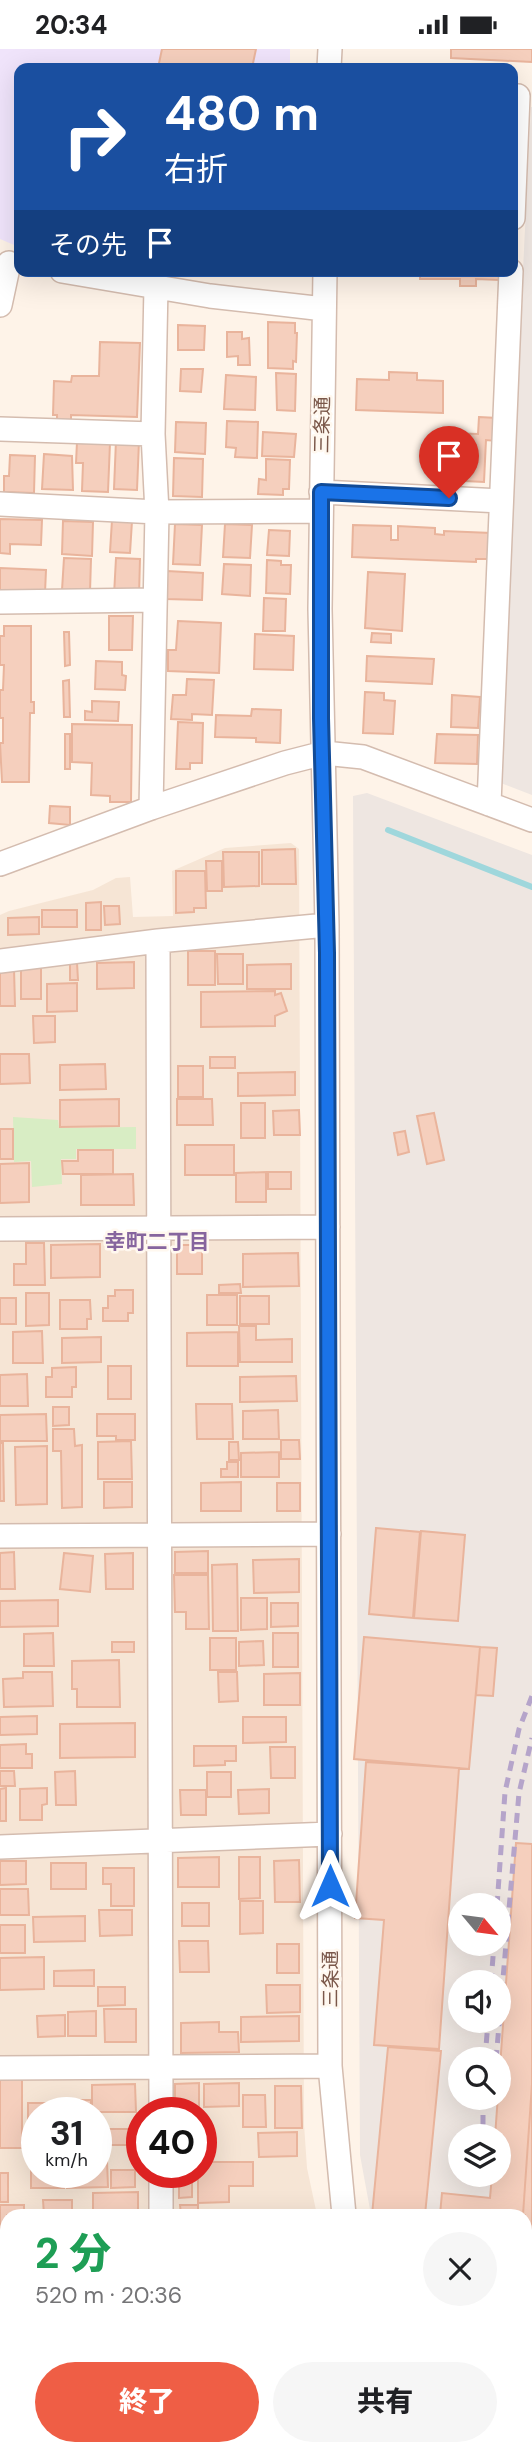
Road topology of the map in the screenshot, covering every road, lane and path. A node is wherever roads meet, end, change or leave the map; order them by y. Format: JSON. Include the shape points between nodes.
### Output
{"nodes":[{"id":1,"x":521,"y":96,"type":"edge"},
{"id":2,"x":518,"y":142,"type":"edge"},
{"id":3,"x":9,"y":262,"type":"edge"},
{"id":4,"x":100,"y":277,"type":"edge"},
{"id":5,"x":325,"y":277,"type":"edge"},
{"id":6,"x":510,"y":277,"type":"edge"},
{"id":7,"x":156,"y":286,"type":"junction"},
{"id":8,"x":0,"y":305,"type":"edge"},
{"id":9,"x":324,"y":309,"type":"junction"},
{"id":10,"x":0,"y":429,"type":"edge"},
{"id":11,"x":153,"y":434,"type":"junction"},
{"id":12,"x":321,"y":501,"type":"junction"},
{"id":13,"x":501,"y":501,"type":"junction"},
{"id":14,"x":0,"y":504,"type":"edge"},
{"id":15,"x":157,"y":512,"type":"junction"},
{"id":16,"x":155,"y":600,"type":"junction"},
{"id":17,"x":0,"y":602,"type":"edge"},
{"id":18,"x":324,"y":753,"type":"junction"},
{"id":19,"x":489,"y":804,"type":"junction"},
{"id":20,"x":151,"y":808,"type":"junction"},
{"id":21,"x":532,"y":820,"type":"edge"},
{"id":22,"x":0,"y":864,"type":"edge"},
{"id":23,"x":327,"y":925,"type":"junction"},
{"id":24,"x":158,"y":941,"type":"junction"},
{"id":25,"x":0,"y":961,"type":"edge"},
{"id":26,"x":328,"y":1227,"type":"junction"},
{"id":27,"x":159,"y":1228,"type":"junction"},
{"id":28,"x":0,"y":1229,"type":"edge"},
{"id":29,"x":329,"y":1534,"type":"junction"},
{"id":30,"x":160,"y":1535,"type":"junction"},
{"id":31,"x":0,"y":1536,"type":"edge"},
{"id":32,"x":330,"y":1834,"type":"junction"},
{"id":33,"x":160,"y":1841,"type":"junction"},
{"id":34,"x":0,"y":1847,"type":"edge"},
{"id":35,"x":330,"y":2066,"type":"junction"},
{"id":36,"x":161,"y":2067,"type":"junction"},
{"id":37,"x":0,"y":2068,"type":"edge"},
{"id":38,"x":161,"y":2097,"type":"edge"},
{"id":39,"x":161,"y":2188,"type":"edge"},
{"id":40,"x":161,"y":2209,"type":"edge"},
{"id":41,"x":343,"y":2209,"type":"edge"}],
"edges":[{"from":1,"to":2,"type":"street"},
{"from":3,"to":8,"type":"street"},
{"from":4,"to":7,"type":"street"},
{"from":5,"to":9,"type":"street","name":"三条通"},
{"from":6,"to":13,"type":"street"},
{"from":7,"to":9,"type":"street"},
{"from":7,"to":11,"type":"street"},
{"from":9,"to":12,"type":"street","name":"三条通"},
{"from":10,"to":11,"type":"street"},
{"from":11,"to":15,"type":"street"},
{"from":12,"to":13,"type":"street"},
{"from":12,"to":15,"type":"street"},
{"from":12,"to":18,"type":"street","name":"三条通"},
{"from":13,"to":19,"type":"street"},
{"from":14,"to":15,"type":"street"},
{"from":15,"to":16,"type":"street"},
{"from":16,"to":17,"type":"street"},
{"from":16,"to":20,"type":"street"},
{"from":18,"to":19,"type":"street","via":[[363,757]]},
{"from":18,"to":20,"type":"street"},
{"from":18,"to":23,"type":"street","name":"三条通"},
{"from":19,"to":21,"type":"street"},
{"from":20,"to":22,"type":"street"},
{"from":23,"to":24,"type":"street"},
{"from":23,"to":26,"type":"street","name":"三条通"},
{"from":24,"to":25,"type":"street"},
{"from":24,"to":27,"type":"street"},
{"from":26,"to":27,"type":"street"},
{"from":26,"to":29,"type":"street","name":"三条通"},
{"from":27,"to":28,"type":"street"},
{"from":27,"to":30,"type":"street"},
{"from":29,"to":30,"type":"street"},
{"from":29,"to":32,"type":"street","name":"三条通"},
{"from":30,"to":31,"type":"street"},
{"from":30,"to":33,"type":"street"},
{"from":32,"to":33,"type":"street"},
{"from":32,"to":35,"type":"street","name":"三条通"},
{"from":33,"to":34,"type":"street"},
{"from":33,"to":36,"type":"street"},
{"from":35,"to":36,"type":"street"},
{"from":35,"to":41,"type":"street","name":"三条通"},
{"from":36,"to":37,"type":"street"},
{"from":36,"to":38,"type":"street"},
{"from":39,"to":40,"type":"street"}]}
